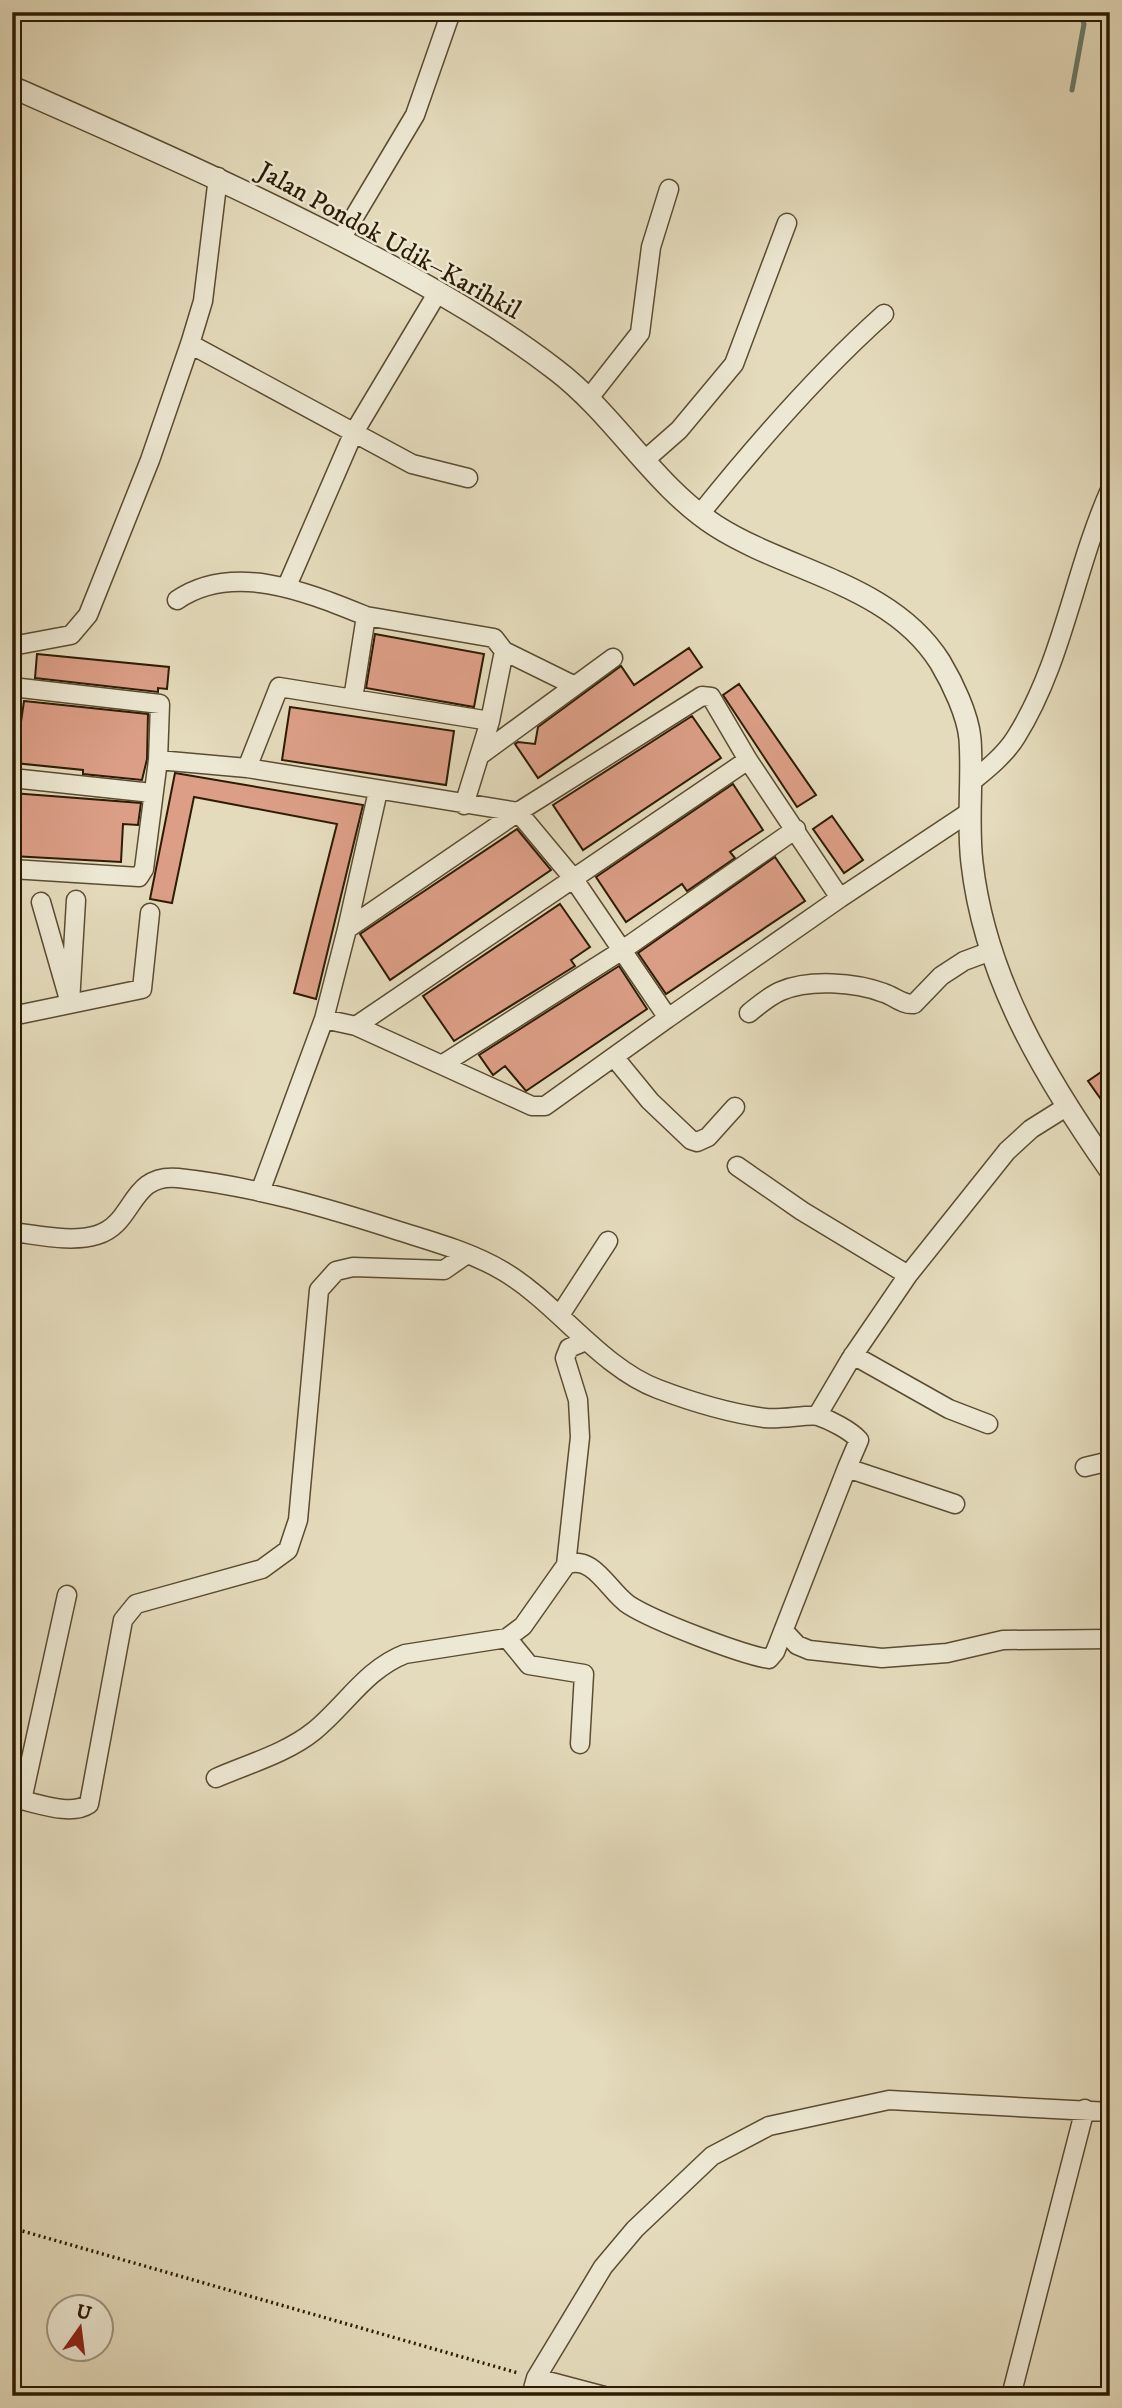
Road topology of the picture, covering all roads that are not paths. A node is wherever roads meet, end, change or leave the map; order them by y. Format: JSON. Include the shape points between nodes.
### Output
{"nodes":[{"id":1,"x":451,"y":12,"type":"edge"},
{"id":2,"x":12,"y":87,"type":"edge"},
{"id":3,"x":218,"y":177,"type":"junction"},
{"id":4,"x":668,"y":189,"type":"dead end"},
{"id":5,"x":787,"y":223,"type":"dead end"},
{"id":6,"x":341,"y":239,"type":"junction"},
{"id":7,"x":438,"y":292,"type":"junction"},
{"id":8,"x":884,"y":314,"type":"dead end"},
{"id":9,"x":190,"y":344,"type":"junction"},
{"id":10,"x":589,"y":398,"type":"junction"},
{"id":11,"x":354,"y":434,"type":"junction"},
{"id":12,"x":646,"y":459,"type":"junction"},
{"id":13,"x":468,"y":478,"type":"dead end"},
{"id":14,"x":1110,"y":490,"type":"edge"},
{"id":15,"x":700,"y":514,"type":"junction"},
{"id":16,"x":287,"y":586,"type":"junction"},
{"id":17,"x":177,"y":600,"type":"dead end"},
{"id":18,"x":366,"y":616,"type":"junction"},
{"id":19,"x":12,"y":646,"type":"edge"},
{"id":20,"x":504,"y":651,"type":"junction"},
{"id":21,"x":613,"y":658,"type":"dead end"},
{"id":22,"x":573,"y":685,"type":"junction"},
{"id":23,"x":12,"y":687,"type":"edge"},
{"id":24,"x":353,"y":699,"type":"junction"},
{"id":25,"x":490,"y":721,"type":"junction"},
{"id":26,"x":480,"y":756,"type":"junction"},
{"id":27,"x":158,"y":760,"type":"junction"},
{"id":28,"x":748,"y":760,"type":"junction"},
{"id":29,"x":247,"y":768,"type":"junction"},
{"id":30,"x":12,"y":778,"type":"edge"},
{"id":31,"x":970,"y":783,"type":"junction"},
{"id":32,"x":378,"y":791,"type":"junction"},
{"id":33,"x":152,"y":793,"type":"junction"},
{"id":34,"x":464,"y":805,"type":"junction"},
{"id":35,"x":971,"y":811,"type":"junction"},
{"id":36,"x":518,"y":812,"type":"junction"},
{"id":37,"x":796,"y":829,"type":"junction"},
{"id":38,"x":12,"y":869,"type":"edge"},
{"id":39,"x":573,"y":878,"type":"junction"},
{"id":40,"x":840,"y":898,"type":"junction"},
{"id":41,"x":76,"y":900,"type":"dead end"},
{"id":42,"x":41,"y":902,"type":"dead end"},
{"id":43,"x":150,"y":913,"type":"dead end"},
{"id":44,"x":347,"y":929,"type":"junction"},
{"id":45,"x":621,"y":951,"type":"junction"},
{"id":46,"x":991,"y":951,"type":"junction"},
{"id":47,"x":70,"y":1003,"type":"junction"},
{"id":48,"x":749,"y":1013,"type":"dead end"},
{"id":49,"x":12,"y":1016,"type":"edge"},
{"id":50,"x":668,"y":1018,"type":"junction"},
{"id":51,"x":324,"y":1019,"type":"junction"},
{"id":52,"x":356,"y":1026,"type":"junction"},
{"id":53,"x":614,"y":1057,"type":"junction"},
{"id":54,"x":443,"y":1064,"type":"junction"},
{"id":55,"x":735,"y":1107,"type":"dead end"},
{"id":56,"x":1066,"y":1107,"type":"junction"},
{"id":57,"x":737,"y":1166,"type":"dead end"},
{"id":58,"x":1110,"y":1170,"type":"edge"},
{"id":59,"x":260,"y":1192,"type":"junction"},
{"id":60,"x":12,"y":1232,"type":"edge"},
{"id":61,"x":608,"y":1241,"type":"dead end"},
{"id":62,"x":467,"y":1254,"type":"junction"},
{"id":63,"x":908,"y":1275,"type":"junction"},
{"id":64,"x":560,"y":1315,"type":"junction"},
{"id":65,"x":586,"y":1341,"type":"junction"},
{"id":66,"x":853,"y":1355,"type":"junction"},
{"id":67,"x":817,"y":1416,"type":"junction"},
{"id":68,"x":988,"y":1424,"type":"dead end"},
{"id":69,"x":1110,"y":1461,"type":"edge"},
{"id":70,"x":1085,"y":1467,"type":"dead end"},
{"id":71,"x":848,"y":1468,"type":"junction"},
{"id":72,"x":955,"y":1504,"type":"dead end"},
{"id":73,"x":566,"y":1565,"type":"junction"},
{"id":74,"x":68,"y":1595,"type":"dead end"},
{"id":75,"x":784,"y":1631,"type":"junction"},
{"id":76,"x":507,"y":1638,"type":"junction"},
{"id":77,"x":1110,"y":1639,"type":"edge"},
{"id":78,"x":580,"y":1744,"type":"dead end"},
{"id":79,"x":216,"y":1778,"type":"dead end"},
{"id":80,"x":17,"y":1799,"type":"edge"},
{"id":81,"x":1085,"y":2109,"type":"junction"},
{"id":82,"x":1110,"y":2112,"type":"edge"},
{"id":83,"x":536,"y":2378,"type":"junction"},
{"id":84,"x":531,"y":2396,"type":"edge"},
{"id":85,"x":604,"y":2396,"type":"edge"},
{"id":86,"x":1011,"y":2396,"type":"edge"}],
"edges":[{"from":1,"to":6,"type":"street","via":[[415,115]]},
{"from":2,"to":3,"type":"street","name":"Jalan Pondok Udik–Karihkil"},
{"from":3,"to":6,"type":"street","name":"Jalan Pondok Udik–Karihkil"},
{"from":3,"to":9,"type":"street","via":[[203,301]]},
{"from":4,"to":10,"type":"street","via":[[651,247],[640,333]]},
{"from":5,"to":12,"type":"street","via":[[734,363],[678,430]]},
{"from":6,"to":7,"type":"street","name":"Jalan Pondok Udik–Karihkil"},
{"from":7,"to":10,"type":"street","name":"Jalan Pondok Udik–Karihkil","via":[[478,314]]},
{"from":7,"to":11,"type":"street"},
{"from":8,"to":15,"type":"street","via":[[845,349]]},
{"from":9,"to":11,"type":"street"},
{"from":9,"to":19,"type":"street","via":[[88,615],[71,635]]},
{"from":10,"to":12,"type":"street","name":"Jalan Pondok Udik–Karihkil"},
{"from":11,"to":13,"type":"street","via":[[412,464]]},
{"from":11,"to":16,"type":"street"},
{"from":12,"to":15,"type":"street","name":"Jalan Pondok Udik–Karihkil","via":[[679,498]]},
{"from":14,"to":31,"type":"street","via":[[1094,524],[1047,677],[1015,739]]},
{"from":15,"to":31,"type":"street","name":"Jalan Pondok Udik–Karihkil","via":[[772,556],[873,599],[909,626],[939,660],[957,698],[970,734]]},
{"from":16,"to":17,"type":"street","via":[[216,584]]},
{"from":16,"to":18,"type":"street"},
{"from":18,"to":20,"type":"street","via":[[494,638]]},
{"from":18,"to":24,"type":"street"},
{"from":20,"to":22,"type":"street"},
{"from":20,"to":25,"type":"street"},
{"from":21,"to":22,"type":"street"},
{"from":22,"to":26,"type":"street"},
{"from":23,"to":27,"type":"street","via":[[160,704]]},
{"from":24,"to":25,"type":"street"},
{"from":24,"to":29,"type":"street","via":[[279,687]]},
{"from":25,"to":26,"type":"street"},
{"from":26,"to":34,"type":"street"},
{"from":27,"to":29,"type":"street"},
{"from":27,"to":33,"type":"street"},
{"from":28,"to":36,"type":"street","via":[[711,697],[702,696]]},
{"from":28,"to":37,"type":"street"},
{"from":28,"to":39,"type":"street"},
{"from":29,"to":32,"type":"street"},
{"from":30,"to":33,"type":"street"},
{"from":31,"to":35,"type":"street","name":"Jalan Pondok Udik–Karihkil"},
{"from":32,"to":34,"type":"street"},
{"from":32,"to":44,"type":"street"},
{"from":33,"to":38,"type":"street","via":[[145,869],[139,877]]},
{"from":34,"to":36,"type":"street"},
{"from":35,"to":40,"type":"street"},
{"from":35,"to":46,"type":"street","name":"Jalan Pondok Udik–Karihkil","via":[[972,863]]},
{"from":36,"to":39,"type":"street"},
{"from":36,"to":44,"type":"street"},
{"from":37,"to":40,"type":"street"},
{"from":37,"to":45,"type":"street"},
{"from":39,"to":45,"type":"street"},
{"from":39,"to":52,"type":"street"},
{"from":40,"to":50,"type":"street"},
{"from":41,"to":47,"type":"street"},
{"from":42,"to":47,"type":"street"},
{"from":43,"to":47,"type":"street","via":[[142,989]]},
{"from":44,"to":51,"type":"street"},
{"from":45,"to":50,"type":"street"},
{"from":45,"to":54,"type":"street"},
{"from":46,"to":48,"type":"street","via":[[964,961],[914,1003],[836,984],[795,987]]},
{"from":46,"to":56,"type":"street","name":"Jalan Pondok Udik–Karihkil","via":[[1018,1022]]},
{"from":47,"to":49,"type":"street"},
{"from":50,"to":53,"type":"street"},
{"from":51,"to":52,"type":"street"},
{"from":51,"to":59,"type":"street"},
{"from":52,"to":54,"type":"street"},
{"from":53,"to":54,"type":"street","via":[[545,1106],[516,1101]]},
{"from":53,"to":55,"type":"street","via":[[650,1101],[691,1140],[708,1137]]},
{"from":56,"to":58,"type":"street","name":"Jalan Pondok Udik–Karihkil"},
{"from":56,"to":63,"type":"street","via":[[1018,1139]]},
{"from":57,"to":63,"type":"street"},
{"from":59,"to":60,"type":"street","via":[[158,1178],[146,1183],[119,1218],[97,1235],[68,1238]]},
{"from":59,"to":62,"type":"street"},
{"from":61,"to":64,"type":"street"},
{"from":62,"to":64,"type":"street","via":[[503,1271]]},
{"from":62,"to":80,"type":"street","via":[[443,1270],[336,1270],[319,1290],[298,1520],[288,1550],[262,1569],[136,1604],[123,1620],[89,1804],[70,1811]]},
{"from":63,"to":66,"type":"street"},
{"from":64,"to":65,"type":"street"},
{"from":65,"to":67,"type":"street","via":[[655,1388],[714,1408],[766,1418]]},
{"from":65,"to":73,"type":"street","via":[[569,1348],[565,1358],[578,1400],[580,1437]]},
{"from":66,"to":67,"type":"street"},
{"from":66,"to":68,"type":"street","via":[[949,1409]]},
{"from":67,"to":71,"type":"street","via":[[859,1440]]},
{"from":69,"to":70,"type":"street"},
{"from":71,"to":72,"type":"street"},
{"from":71,"to":75,"type":"street"},
{"from":73,"to":75,"type":"street","via":[[586,1563],[627,1604],[761,1657],[769,1658],[775,1652]]},
{"from":73,"to":76,"type":"street","via":[[523,1626]]},
{"from":74,"to":80,"type":"street"},
{"from":75,"to":77,"type":"street","via":[[809,1650],[882,1658],[947,1653],[1003,1640]]},
{"from":76,"to":78,"type":"street","via":[[529,1665],[584,1674]]},
{"from":76,"to":79,"type":"street","via":[[391,1659],[314,1731]]},
{"from":81,"to":82,"type":"street"},
{"from":81,"to":83,"type":"street","via":[[889,2100],[769,2126],[712,2156],[635,2229],[603,2267]]},
{"from":81,"to":86,"type":"street"},
{"from":83,"to":84,"type":"street"},
{"from":83,"to":85,"type":"street"}]}
